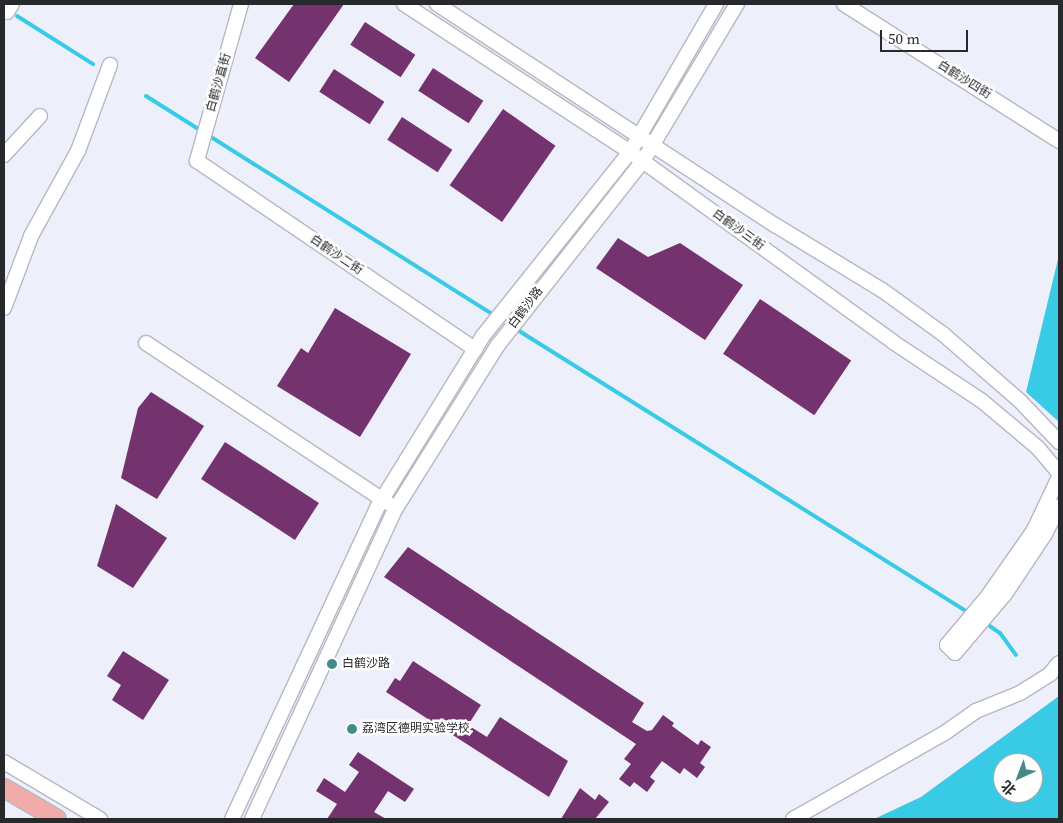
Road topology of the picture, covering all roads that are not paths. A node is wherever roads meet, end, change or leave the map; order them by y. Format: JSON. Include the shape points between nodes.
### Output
{"nodes":[{"id":1,"x":12,"y":4,"type":"edge"},
{"id":2,"x":241,"y":4,"type":"edge"},
{"id":3,"x":404,"y":4,"type":"edge"},
{"id":4,"x":437,"y":4,"type":"edge"},
{"id":5,"x":716,"y":4,"type":"edge"},
{"id":6,"x":737,"y":4,"type":"edge"},
{"id":7,"x":844,"y":4,"type":"edge"},
{"id":8,"x":4,"y":11,"type":"edge"},
{"id":9,"x":110,"y":65,"type":"dead end"},
{"id":10,"x":40,"y":116,"type":"dead end"},
{"id":11,"x":639,"y":136,"type":"junction"},
{"id":12,"x":1059,"y":141,"type":"edge"},
{"id":13,"x":653,"y":146,"type":"junction"},
{"id":14,"x":630,"y":152,"type":"junction"},
{"id":15,"x":4,"y":156,"type":"edge"},
{"id":16,"x":643,"y":161,"type":"junction"},
{"id":17,"x":197,"y":162,"type":"joint"},
{"id":18,"x":4,"y":308,"type":"edge"},
{"id":19,"x":146,"y":343,"type":"dead end"},
{"id":20,"x":475,"y":350,"type":"junction"},
{"id":21,"x":1059,"y":442,"type":"edge"},
{"id":22,"x":1059,"y":475,"type":"edge"},
{"id":23,"x":382,"y":499,"type":"junction"},
{"id":24,"x":1059,"y":506,"type":"edge"},
{"id":25,"x":396,"y":508,"type":"junction"},
{"id":26,"x":993,"y":600,"type":"junction"},
{"id":27,"x":955,"y":644,"type":"dead end"},
{"id":28,"x":1059,"y":663,"type":"edge"},
{"id":29,"x":4,"y":762,"type":"edge"},
{"id":30,"x":4,"y":788,"type":"edge"},
{"id":31,"x":57,"y":819,"type":"edge"},
{"id":32,"x":100,"y":819,"type":"edge"},
{"id":33,"x":232,"y":819,"type":"edge"},
{"id":34,"x":252,"y":819,"type":"edge"},
{"id":35,"x":792,"y":819,"type":"edge"}],
"edges":[{"from":1,"to":8,"type":"street","via":[[7,12]]},
{"from":2,"to":17,"type":"street","name":"白鹤沙直街"},
{"from":3,"to":14,"type":"street","name":"白鹤沙三街"},
{"from":4,"to":11,"type":"street","name":"白鹤沙三街"},
{"from":5,"to":11,"type":"street","name":"白鹤沙路"},
{"from":6,"to":13,"type":"street","name":"白鹤沙路"},
{"from":7,"to":12,"type":"street","name":"白鹤沙四街"},
{"from":9,"to":18,"type":"street","via":[[78,150],[31,236]]},
{"from":10,"to":15,"type":"street"},
{"from":11,"to":13,"type":"street","name":"白鹤沙三街"},
{"from":11,"to":14,"type":"street","name":"白鹤沙路"},
{"from":13,"to":16,"type":"street","name":"白鹤沙路"},
{"from":13,"to":21,"type":"street","name":"白鹤沙三街","via":[[882,290],[943,334],[1020,401]]},
{"from":14,"to":16,"type":"street","name":"白鹤沙三街"},
{"from":14,"to":20,"type":"street","name":"白鹤沙路","via":[[516,293]]},
{"from":16,"to":22,"type":"street","name":"白鹤沙三街","via":[[893,342],[982,401],[1038,448]]},
{"from":16,"to":25,"type":"street","name":"白鹤沙路","via":[[498,345]]},
{"from":17,"to":20,"type":"street","name":"白鹤沙二街"},
{"from":19,"to":23,"type":"street"},
{"from":20,"to":23,"type":"street","name":"白鹤沙路"},
{"from":22,"to":26,"type":"street","via":[[1034,530]]},
{"from":23,"to":25,"type":"street"},
{"from":23,"to":33,"type":"street","name":"白鹤沙路"},
{"from":24,"to":26,"type":"street","via":[[1045,534]]},
{"from":25,"to":34,"type":"street","name":"白鹤沙路"},
{"from":26,"to":27,"type":"street"},
{"from":28,"to":35,"type":"street","via":[[1050,674],[1020,693],[976,712]]},
{"from":29,"to":32,"type":"street"},
{"from":30,"to":31,"type":"main road"}]}
